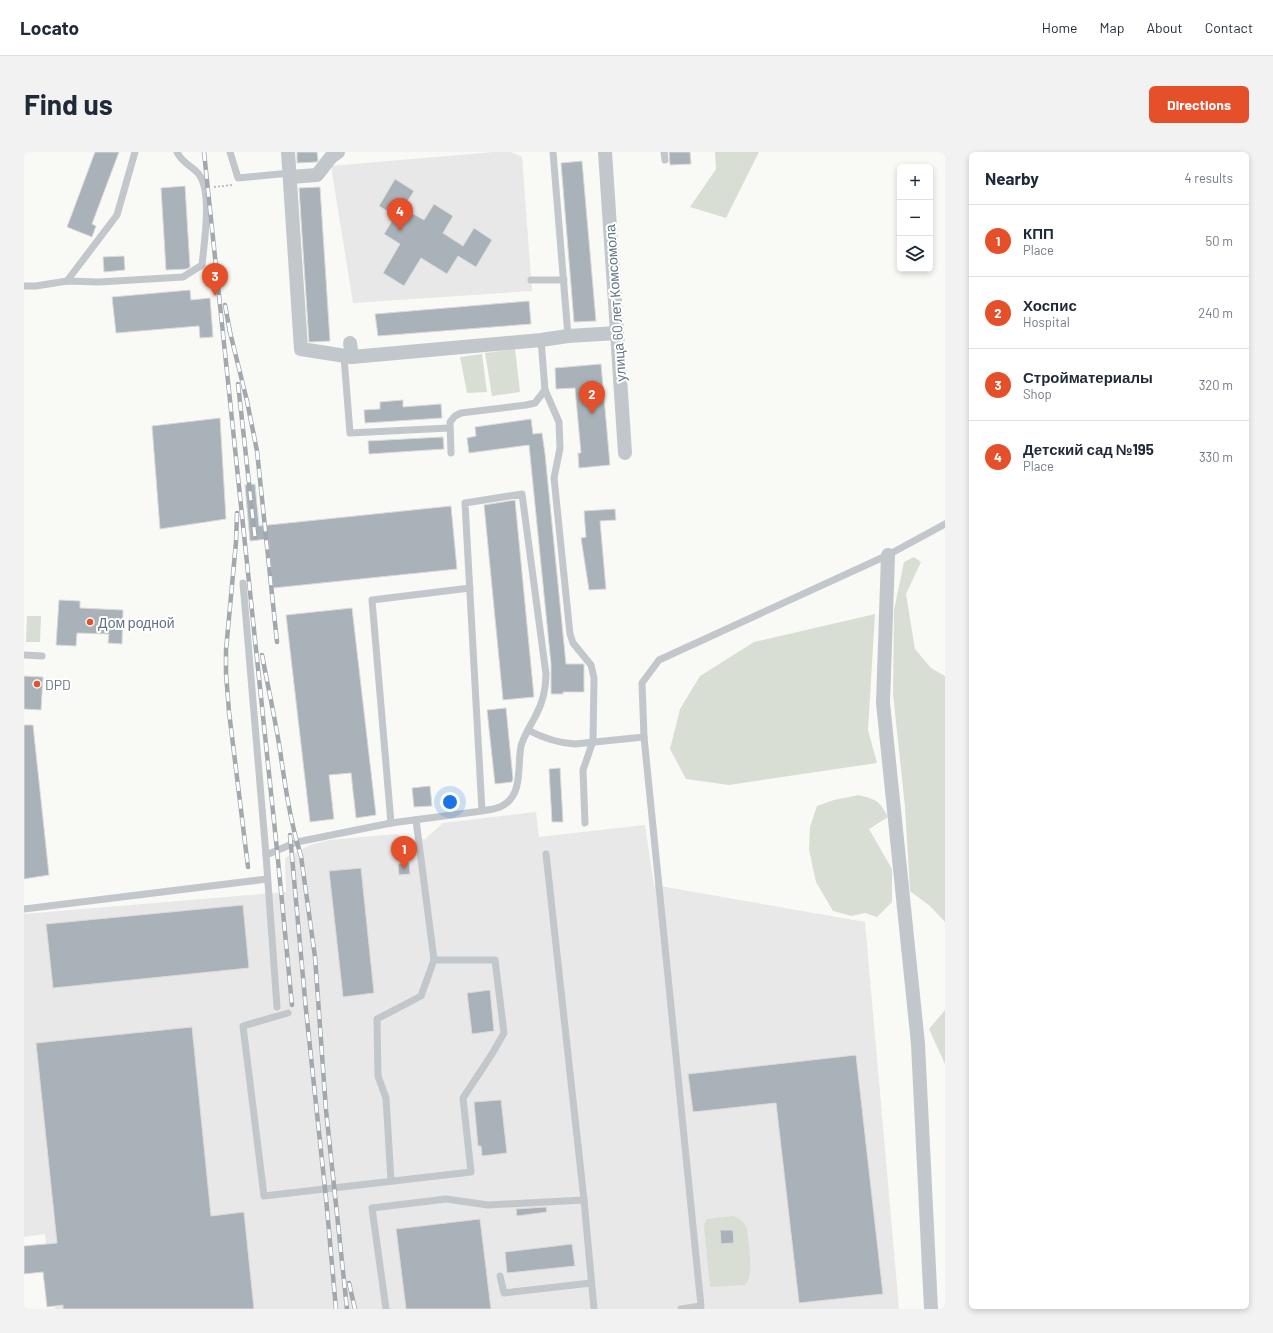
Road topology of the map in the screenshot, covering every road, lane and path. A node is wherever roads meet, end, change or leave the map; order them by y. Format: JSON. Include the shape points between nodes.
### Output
{"nodes":[{"id":1,"x":135,"y":152,"type":"edge"},
{"id":2,"x":178,"y":152,"type":"edge"},
{"id":3,"x":230,"y":152,"type":"edge"},
{"id":4,"x":288,"y":152,"type":"edge"},
{"id":5,"x":338,"y":152,"type":"edge"},
{"id":6,"x":553,"y":152,"type":"edge"},
{"id":7,"x":605,"y":152,"type":"edge"},
{"id":8,"x":664,"y":152,"type":"edge"},
{"id":9,"x":665,"y":160,"type":"dead end"},
{"id":10,"x":290,"y":175,"type":"junction"},
{"id":11,"x":531,"y":280,"type":"dead end"},
{"id":12,"x":564,"y":280,"type":"junction"},
{"id":13,"x":67,"y":281,"type":"junction"},
{"id":14,"x":24,"y":286,"type":"edge"},
{"id":15,"x":617,"y":333,"type":"junction"},
{"id":16,"x":568,"y":336,"type":"junction"},
{"id":17,"x":541,"y":340,"type":"junction"},
{"id":18,"x":350,"y":343,"type":"dead end"},
{"id":19,"x":348,"y":357,"type":"junction"},
{"id":20,"x":545,"y":390,"type":"junction"},
{"id":21,"x":449,"y":428,"type":"junction"},
{"id":22,"x":451,"y":453,"type":"dead end"},
{"id":23,"x":625,"y":453,"type":"dead end"},
{"id":24,"x":945,"y":524,"type":"edge"},
{"id":25,"x":888,"y":555,"type":"junction"},
{"id":26,"x":243,"y":583,"type":"dead end"},
{"id":27,"x":470,"y":588,"type":"junction"},
{"id":28,"x":24,"y":655,"type":"edge"},
{"id":29,"x":42,"y":656,"type":"dead end"},
{"id":30,"x":528,"y":730,"type":"junction"},
{"id":31,"x":644,"y":737,"type":"junction"},
{"id":32,"x":593,"y":741,"type":"junction"},
{"id":33,"x":482,"y":811,"type":"junction"},
{"id":34,"x":416,"y":820,"type":"junction"},
{"id":35,"x":391,"y":823,"type":"junction"},
{"id":36,"x":585,"y":823,"type":"dead end"},
{"id":37,"x":546,"y":854,"type":"dead end"},
{"id":38,"x":266,"y":855,"type":"junction"},
{"id":39,"x":267,"y":879,"type":"junction"},
{"id":40,"x":24,"y":909,"type":"edge"},
{"id":41,"x":434,"y":960,"type":"junction"},
{"id":42,"x":277,"y":1007,"type":"dead end"},
{"id":43,"x":288,"y":1014,"type":"dead end"},
{"id":44,"x":391,"y":1181,"type":"junction"},
{"id":45,"x":584,"y":1200,"type":"junction"},
{"id":46,"x":500,"y":1276,"type":"dead end"},
{"id":47,"x":591,"y":1283,"type":"junction"},
{"id":48,"x":386,"y":1309,"type":"edge"},
{"id":49,"x":594,"y":1309,"type":"edge"},
{"id":50,"x":680,"y":1309,"type":"edge"},
{"id":51,"x":931,"y":1309,"type":"edge"}],
"edges":[{"from":1,"to":13,"type":"lane","via":[[117,215]]},
{"from":2,"to":13,"type":"lane","via":[[183,162],[198,173],[203,182],[207,212],[202,265],[183,277],[99,282]]},
{"from":3,"to":10,"type":"lane","via":[[238,178]]},
{"from":4,"to":10,"type":"street"},
{"from":5,"to":10,"type":"street","via":[[317,175]]},
{"from":6,"to":12,"type":"lane"},
{"from":7,"to":15,"type":"street","name":"улица 60 лет Комсомола"},
{"from":8,"to":9,"type":"lane"},
{"from":10,"to":19,"type":"street","via":[[301,349]]},
{"from":11,"to":12,"type":"lane"},
{"from":12,"to":16,"type":"lane"},
{"from":13,"to":14,"type":"lane"},
{"from":15,"to":16,"type":"street"},
{"from":15,"to":23,"type":"street","name":"улица 60 лет Комсомола"},
{"from":16,"to":17,"type":"street"},
{"from":17,"to":19,"type":"street"},
{"from":17,"to":20,"type":"lane"},
{"from":18,"to":19,"type":"street"},
{"from":19,"to":21,"type":"lane","via":[[350,433]]},
{"from":20,"to":21,"type":"lane","via":[[535,403],[457,414],[451,419]]},
{"from":20,"to":32,"type":"lane","via":[[559,422],[560,448],[554,478],[570,634],[573,643],[591,665],[594,678]]},
{"from":21,"to":22,"type":"lane"},
{"from":24,"to":25,"type":"lane"},
{"from":25,"to":31,"type":"lane","via":[[659,660],[642,683]]},
{"from":25,"to":51,"type":"street","via":[[884,703],[918,1044]]},
{"from":26,"to":38,"type":"lane"},
{"from":27,"to":30,"type":"lane","via":[[465,503],[522,494],[546,674],[543,700]]},
{"from":27,"to":33,"type":"lane"},
{"from":27,"to":35,"type":"lane","via":[[372,600]]},
{"from":28,"to":29,"type":"lane"},
{"from":30,"to":32,"type":"lane","via":[[567,743]]},
{"from":30,"to":33,"type":"lane","via":[[521,745],[517,785],[513,795],[501,807]]},
{"from":31,"to":32,"type":"lane"},
{"from":31,"to":50,"type":"lane","via":[[701,1306]]},
{"from":32,"to":36,"type":"lane","via":[[583,770]]},
{"from":33,"to":34,"type":"lane"},
{"from":34,"to":35,"type":"lane"},
{"from":34,"to":41,"type":"lane"},
{"from":35,"to":38,"type":"lane","via":[[297,842]]},
{"from":37,"to":45,"type":"lane"},
{"from":38,"to":39,"type":"lane"},
{"from":39,"to":40,"type":"lane"},
{"from":39,"to":42,"type":"lane"},
{"from":41,"to":44,"type":"lane","via":[[420,996],[377,1019],[378,1076],[386,1098]]},
{"from":41,"to":44,"type":"lane","via":[[495,960],[504,1033],[463,1098],[472,1172]]},
{"from":43,"to":44,"type":"lane","via":[[243,1026],[264,1196]]},
{"from":45,"to":47,"type":"lane"},
{"from":45,"to":48,"type":"lane","via":[[488,1205],[446,1199],[372,1208]]},
{"from":46,"to":47,"type":"lane","via":[[504,1292]]},
{"from":47,"to":49,"type":"lane"}]}
